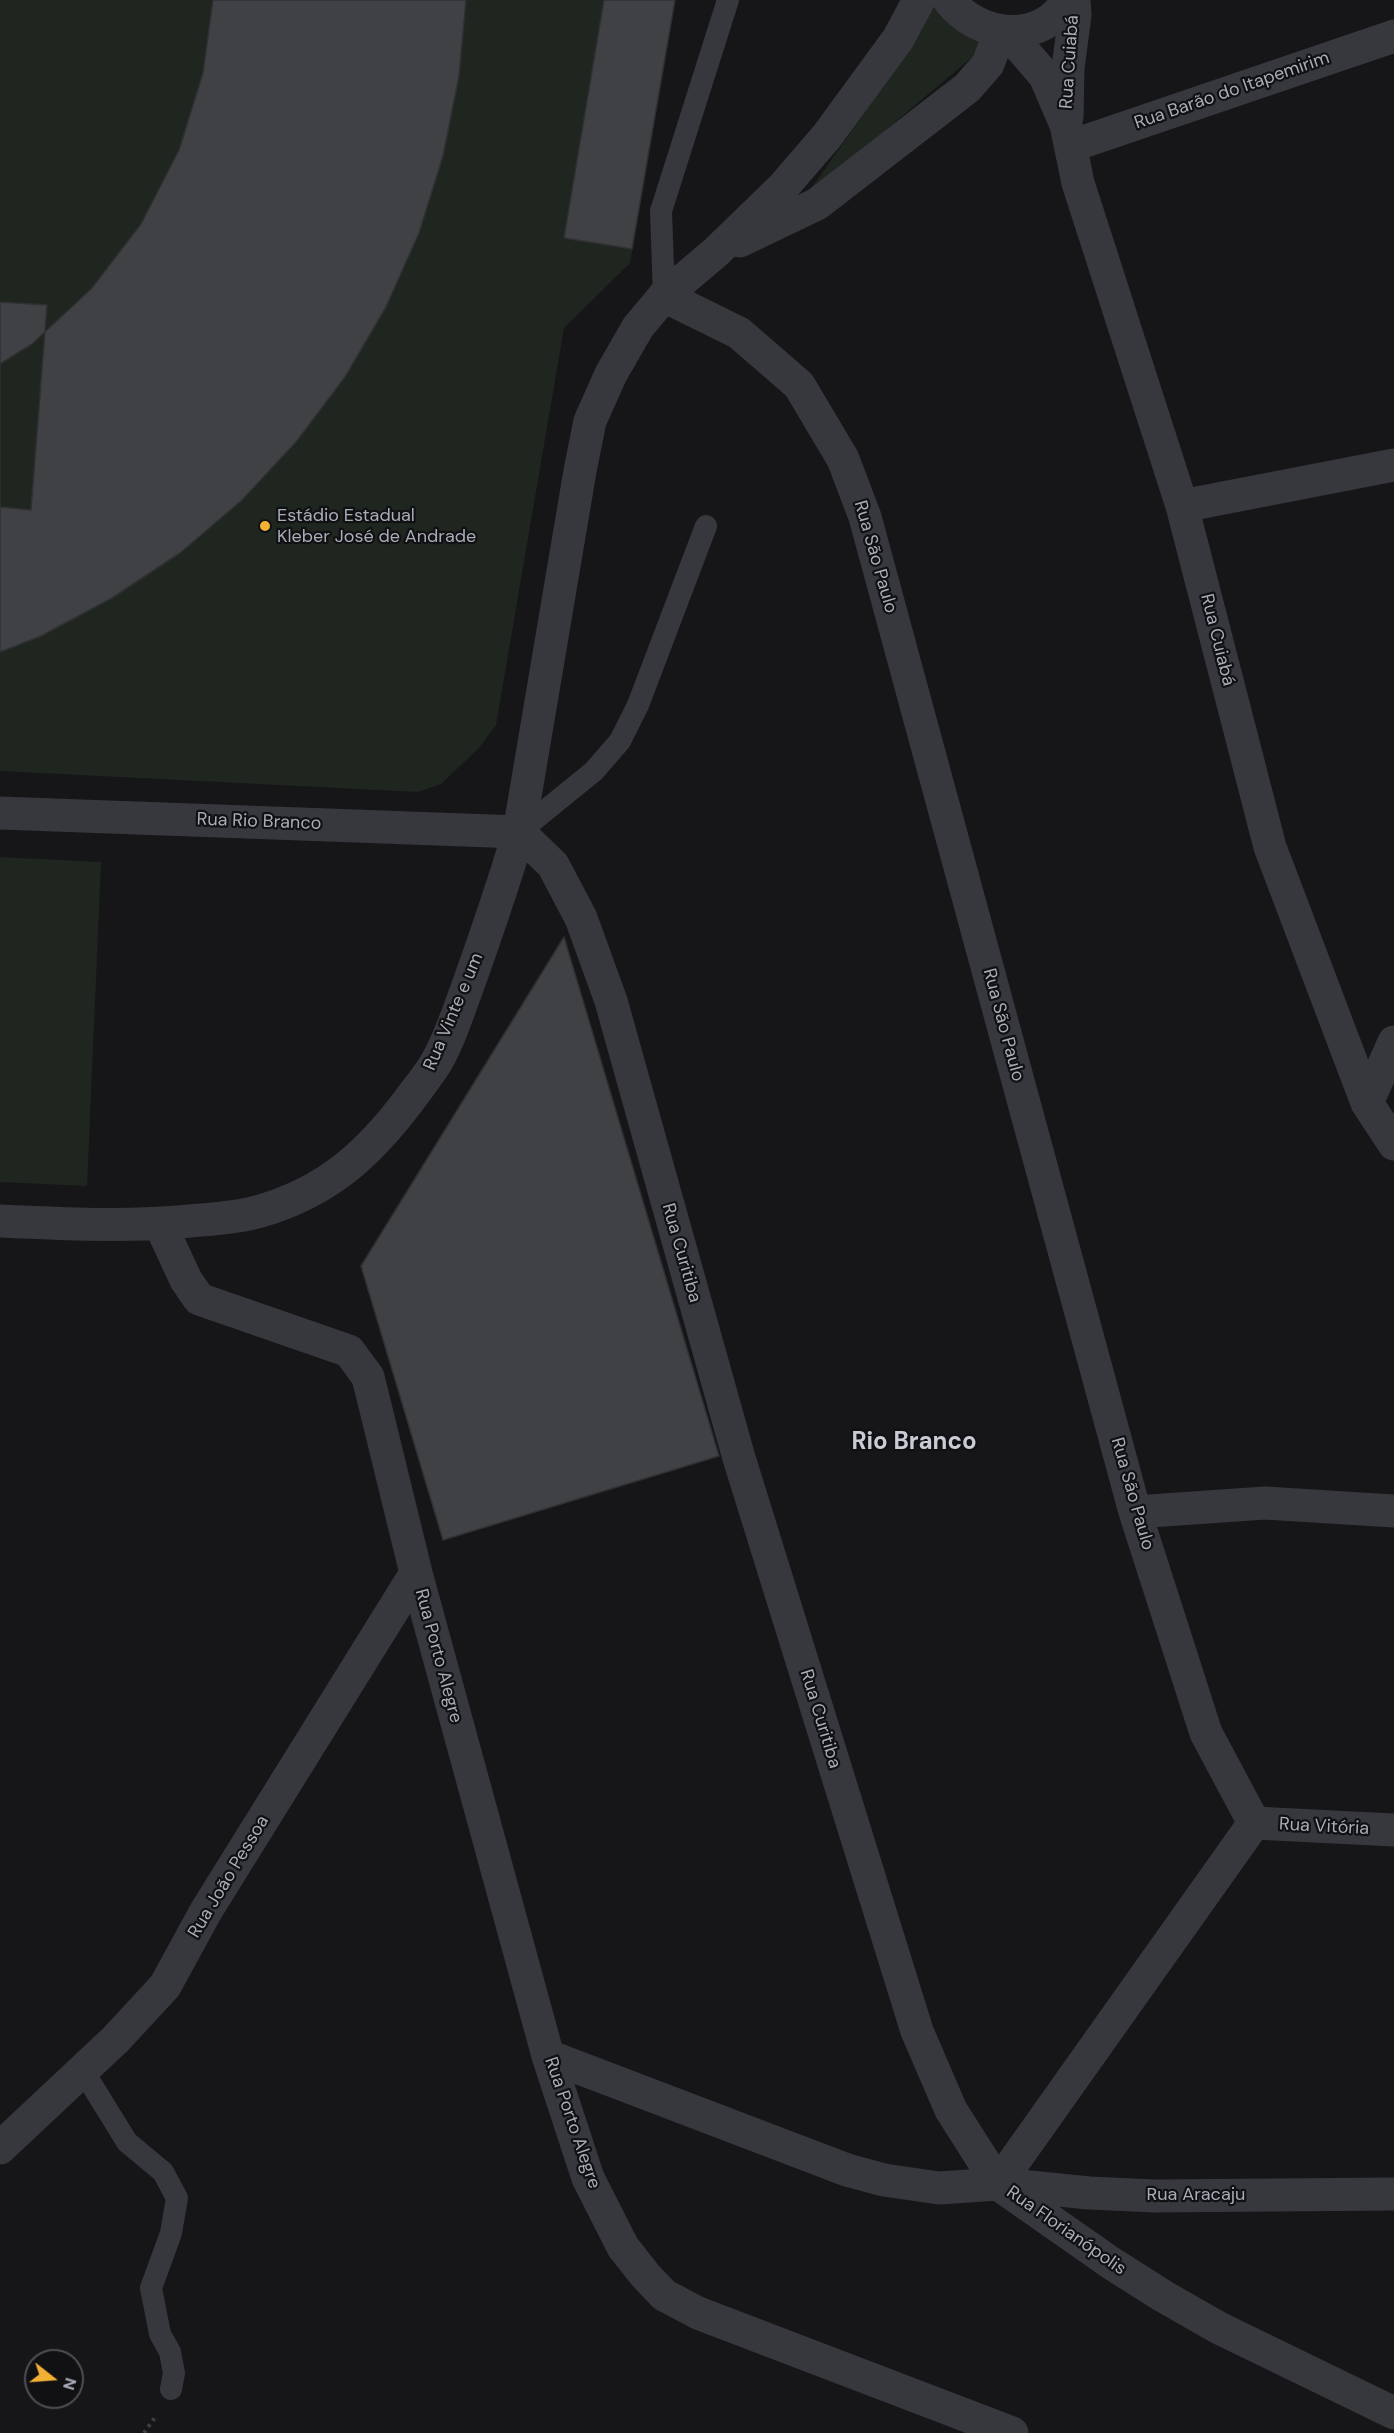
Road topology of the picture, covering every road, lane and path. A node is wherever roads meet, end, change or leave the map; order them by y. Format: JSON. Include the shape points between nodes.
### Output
{"nodes":[{"id":1,"x":728,"y":0,"type":"edge"},
{"id":2,"x":920,"y":0,"type":"edge"},
{"id":3,"x":948,"y":0,"type":"edge"},
{"id":4,"x":1068,"y":0,"type":"edge"},
{"id":5,"x":1074,"y":0,"type":"edge"},
{"id":6,"x":1004,"y":32,"type":"junction"},
{"id":7,"x":1394,"y":36,"type":"edge"},
{"id":8,"x":1069,"y":135,"type":"junction"},
{"id":9,"x":716,"y":252,"type":"junction"},
{"id":10,"x":664,"y":296,"type":"junction"},
{"id":11,"x":1394,"y":465,"type":"edge"},
{"id":12,"x":1182,"y":506,"type":"junction"},
{"id":13,"x":706,"y":526,"type":"dead end"},
{"id":14,"x":0,"y":813,"type":"edge"},
{"id":15,"x":519,"y":832,"type":"junction"},
{"id":16,"x":1394,"y":1042,"type":"edge"},
{"id":17,"x":1367,"y":1103,"type":"junction"},
{"id":18,"x":1394,"y":1144,"type":"edge"},
{"id":19,"x":0,"y":1221,"type":"edge"},
{"id":20,"x":160,"y":1224,"type":"junction"},
{"id":21,"x":1394,"y":1511,"type":"edge"},
{"id":22,"x":1136,"y":1512,"type":"junction"},
{"id":23,"x":416,"y":1573,"type":"junction"},
{"id":24,"x":1254,"y":1823,"type":"junction"},
{"id":25,"x":1394,"y":1830,"type":"edge"},
{"id":26,"x":548,"y":2056,"type":"junction"},
{"id":27,"x":82,"y":2069,"type":"junction"},
{"id":28,"x":0,"y":2148,"type":"edge"},
{"id":29,"x":998,"y":2184,"type":"junction"},
{"id":30,"x":1394,"y":2194,"type":"edge"},
{"id":31,"x":171,"y":2390,"type":"dead end"},
{"id":32,"x":1394,"y":2413,"type":"edge"},
{"id":33,"x":1012,"y":2433,"type":"edge"}],
"edges":[{"from":1,"to":10,"type":"lane","via":[[661,211]]},
{"from":2,"to":9,"type":"street","via":[[898,39],[826,136],[783,187]]},
{"from":3,"to":6,"type":"street","via":[[978,25]]},
{"from":4,"to":6,"type":"street","via":[[1039,25]]},
{"from":5,"to":8,"type":"street","name":"Rua Cuiabá","via":[[1068,68]]},
{"from":6,"to":8,"type":"street","name":"Rua Cuiabá","via":[[1045,76]]},
{"from":6,"to":9,"type":"street","via":[[988,64],[967,88],[817,204]]},
{"from":7,"to":8,"type":"street","name":"Rua Barão do Itapemirim"},
{"from":8,"to":12,"type":"street","name":"Rua Cuiabá","via":[[1078,183]]},
{"from":9,"to":10,"type":"street","name":"Rua Vinte e um"},
{"from":10,"to":15,"type":"street","name":"Rua Vinte e um","via":[[639,327],[611,374],[590,421]]},
{"from":10,"to":22,"type":"street","name":"Rua São Paulo","via":[[739,333],[800,384],[843,459],[865,516]]},
{"from":11,"to":12,"type":"street"},
{"from":12,"to":17,"type":"street","name":"Rua Cuiabá","via":[[1270,847]]},
{"from":13,"to":15,"type":"lane","via":[[638,705],[620,741],[594,771]]},
{"from":14,"to":15,"type":"street","name":"Rua Rio Branco"},
{"from":15,"to":20,"type":"street","name":"Rua Vinte e um","via":[[496,909],[435,1065],[393,1121],[356,1161],[297,1199],[222,1219]]},
{"from":15,"to":29,"type":"street","name":"Rua Curitiba","via":[[552,865],[581,918],[611,1001],[739,1458],[917,2031],[951,2110]]},
{"from":16,"to":17,"type":"street"},
{"from":17,"to":18,"type":"street","name":"Rua Cuiabá"},
{"from":19,"to":20,"type":"street","name":"Rua Vinte e um"},
{"from":20,"to":23,"type":"street","name":"Rua Porto Alegre","via":[[186,1281],[199,1299],[349,1351],[368,1377]]},
{"from":21,"to":22,"type":"street","via":[[1265,1503]]},
{"from":22,"to":24,"type":"street","name":"Rua São Paulo","via":[[1206,1734]]},
{"from":23,"to":26,"type":"street","name":"Rua Porto Alegre"},
{"from":23,"to":27,"type":"street","name":"Rua João Pessoa","via":[[207,1911],[165,1986]]},
{"from":24,"to":25,"type":"street","name":"Rua Vitória"},
{"from":24,"to":29,"type":"street"},
{"from":26,"to":29,"type":"street","name":"Rua Florianópolis","via":[[847,2170],[939,2188]]},
{"from":26,"to":33,"type":"street","name":"Rua Porto Alegre","via":[[588,2178],[623,2247],[664,2295],[698,2313]]},
{"from":27,"to":28,"type":"street","name":"Rua João Pessoa"},
{"from":27,"to":31,"type":"lane","via":[[127,2142],[163,2172],[177,2198],[171,2234],[151,2288],[160,2334],[170,2352],[174,2373]]},
{"from":29,"to":30,"type":"street","name":"Rua Aracaju","via":[[1155,2196]]},
{"from":29,"to":32,"type":"street","name":"Rua Florianópolis","via":[[1163,2296],[1219,2328]]}]}
